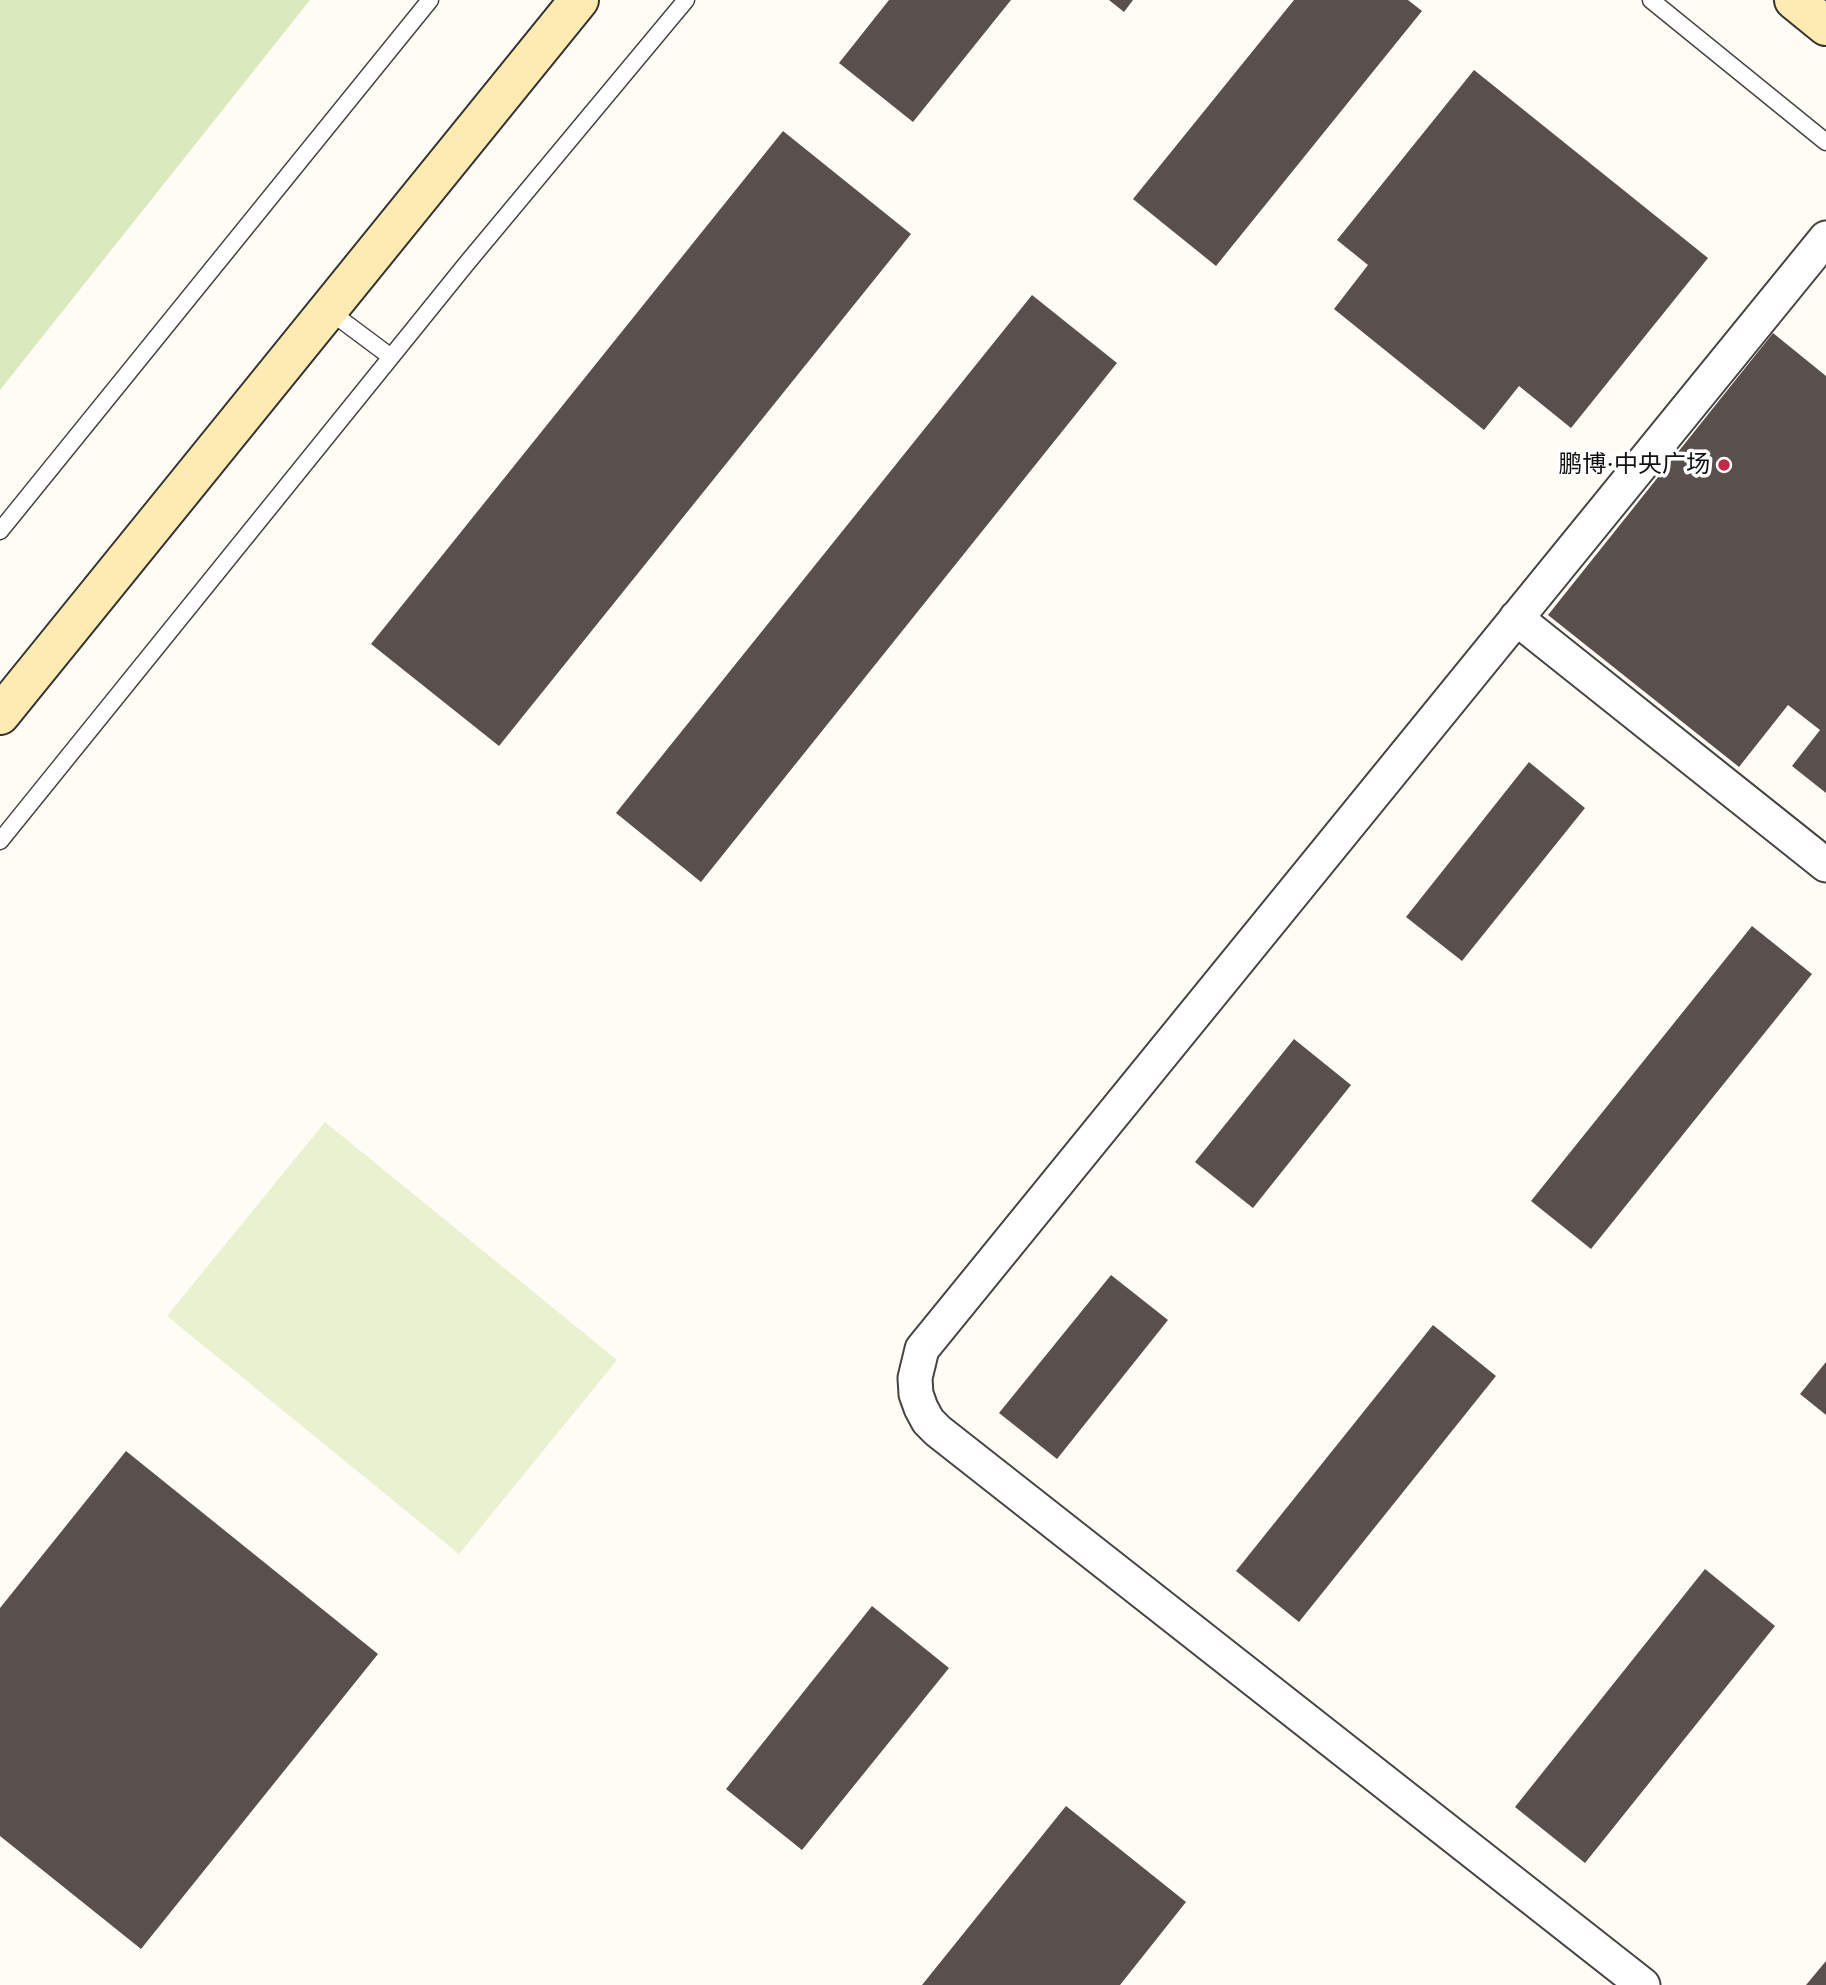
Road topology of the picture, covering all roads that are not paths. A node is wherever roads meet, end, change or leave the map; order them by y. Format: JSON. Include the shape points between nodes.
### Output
{"nodes":[{"id":1,"x":430,"y":0,"type":"edge"},
{"id":2,"x":579,"y":0,"type":"edge"},
{"id":3,"x":686,"y":0,"type":"edge"},
{"id":4,"x":1651,"y":0,"type":"edge"},
{"id":5,"x":1794,"y":0,"type":"edge"},
{"id":6,"x":1826,"y":26,"type":"edge"},
{"id":7,"x":1826,"y":142,"type":"edge"},
{"id":8,"x":1826,"y":238,"type":"edge"},
{"id":9,"x":328,"y":310,"type":"junction"},
{"id":10,"x":391,"y":357,"type":"junction"},
{"id":11,"x":0,"y":531,"type":"edge"},
{"id":12,"x":1516,"y":618,"type":"junction"},
{"id":13,"x":0,"y":715,"type":"edge"},
{"id":14,"x":0,"y":841,"type":"edge"},
{"id":15,"x":1826,"y":865,"type":"edge"},
{"id":16,"x":1643,"y":1985,"type":"edge"}],
"edges":[{"from":1,"to":11,"type":"lane"},
{"from":2,"to":9,"type":"street"},
{"from":3,"to":10,"type":"lane"},
{"from":4,"to":7,"type":"lane"},
{"from":5,"to":6,"type":"street"},
{"from":8,"to":12,"type":"street"},
{"from":9,"to":10,"type":"lane"},
{"from":9,"to":13,"type":"street"},
{"from":10,"to":14,"type":"lane"},
{"from":12,"to":15,"type":"street"},
{"from":12,"to":16,"type":"street","via":[[922,1349],[916,1394],[920,1408],[938,1431]]}]}
